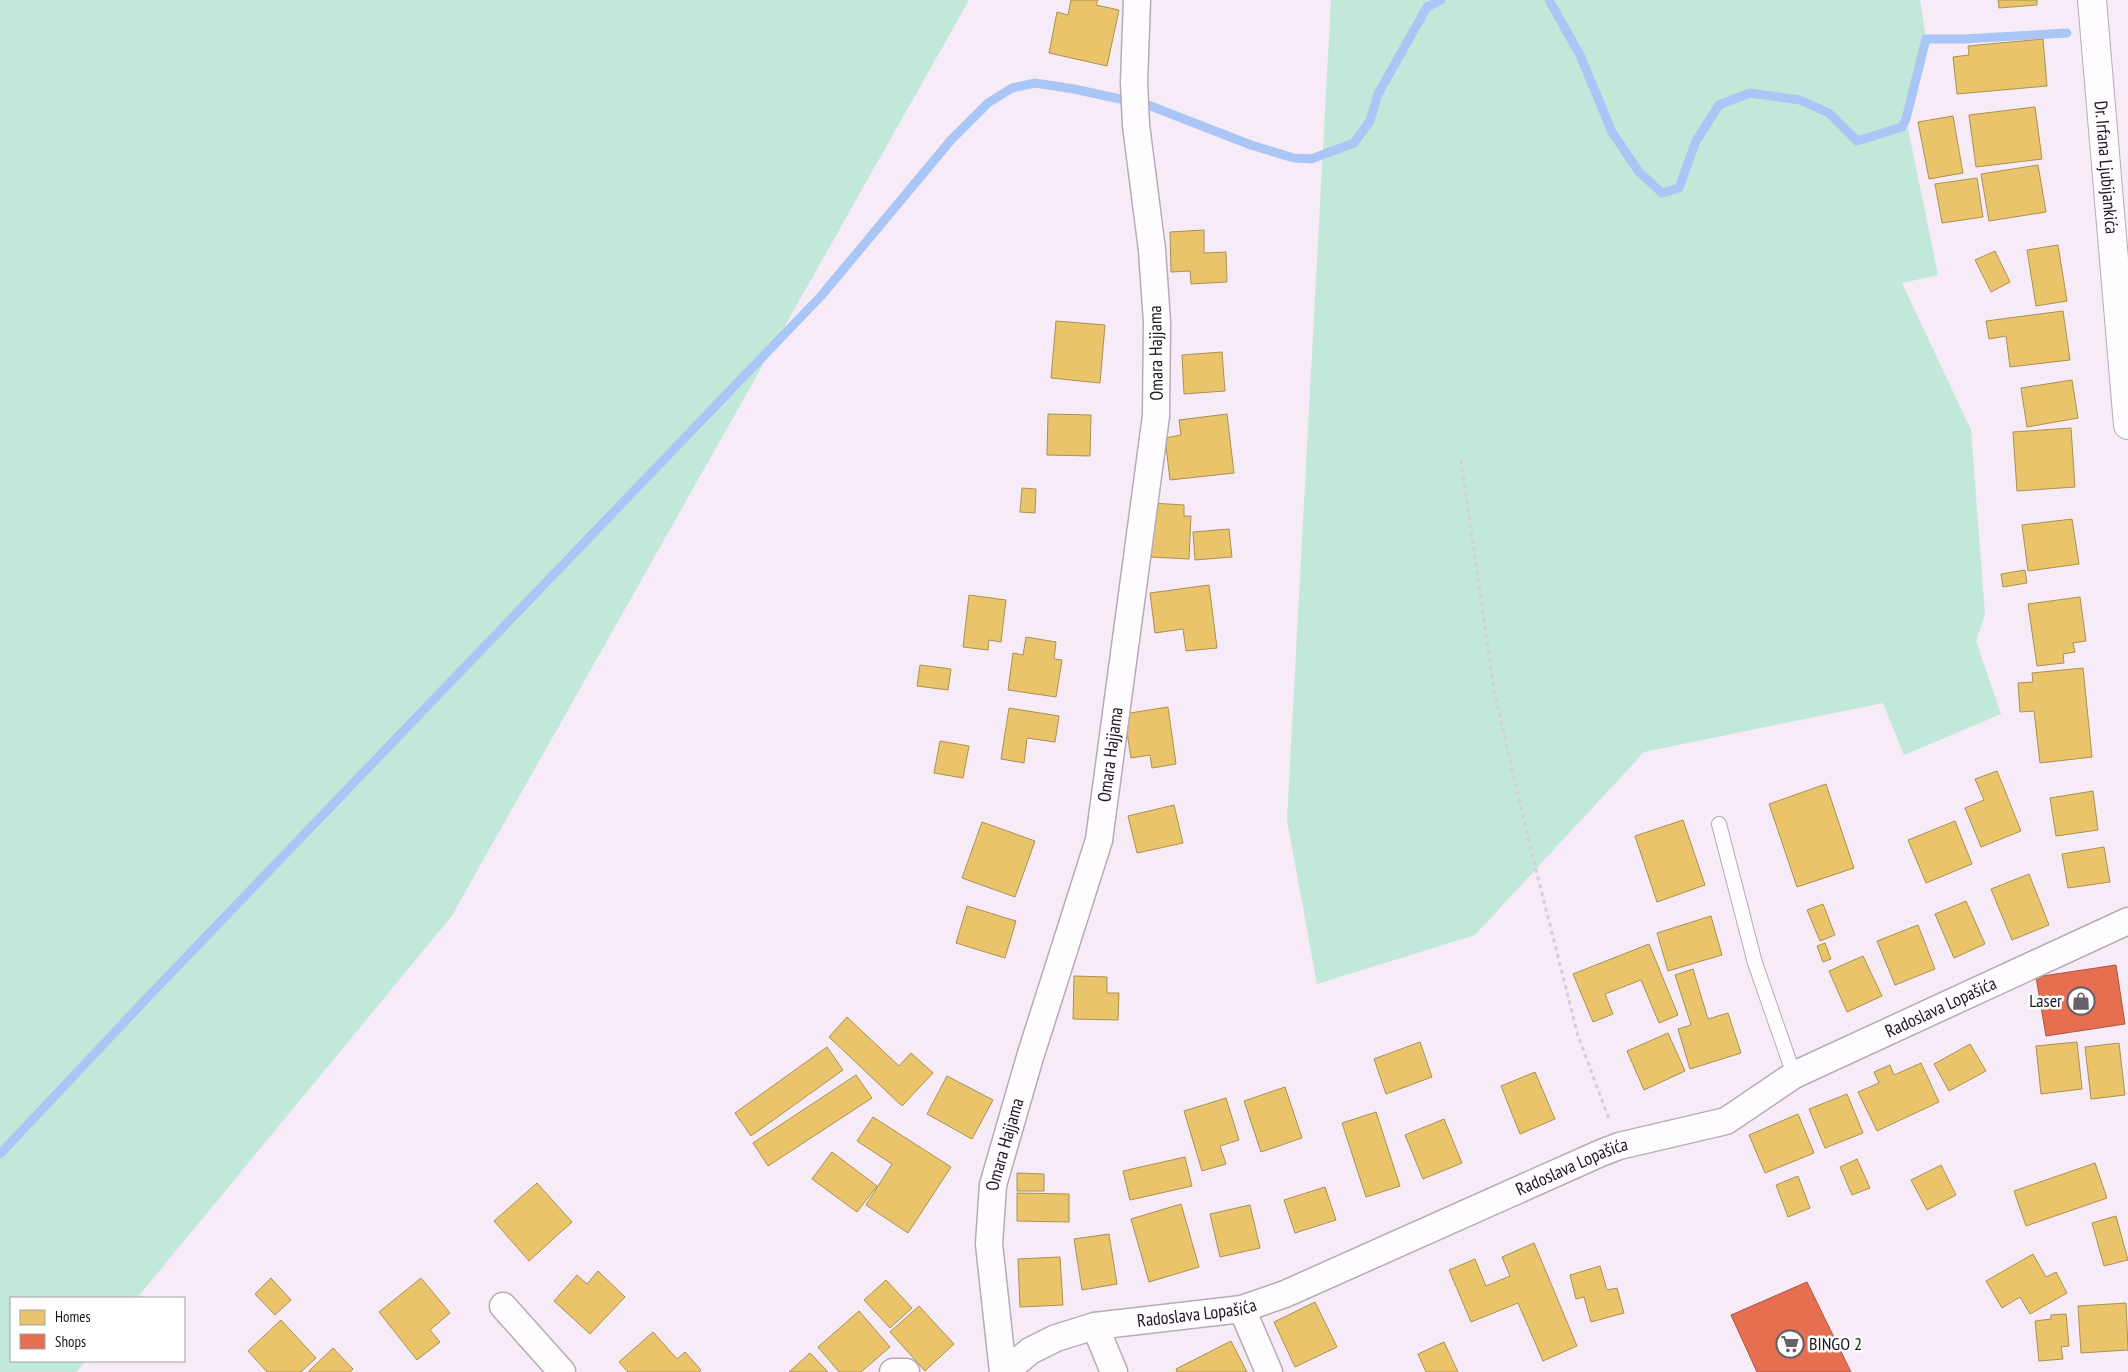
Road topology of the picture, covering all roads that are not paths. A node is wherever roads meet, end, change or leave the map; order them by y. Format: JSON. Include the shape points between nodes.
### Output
{"nodes":[{"id":1,"x":1137,"y":0,"type":"edge"},
{"id":2,"x":2092,"y":0,"type":"edge"},
{"id":3,"x":2128,"y":425,"type":"edge"},
{"id":4,"x":1719,"y":824,"type":"dead end"},
{"id":5,"x":2128,"y":920,"type":"edge"},
{"id":6,"x":1794,"y":1076,"type":"junction"},
{"id":7,"x":503,"y":1306,"type":"dead end"},
{"id":8,"x":1242,"y":1309,"type":"junction"},
{"id":9,"x":1096,"y":1326,"type":"junction"},
{"id":10,"x":562,"y":1372,"type":"edge"},
{"id":11,"x":893,"y":1372,"type":"edge"},
{"id":12,"x":906,"y":1372,"type":"edge"},
{"id":13,"x":1004,"y":1372,"type":"edge"},
{"id":14,"x":1114,"y":1372,"type":"edge"},
{"id":15,"x":1270,"y":1372,"type":"edge"}],
"edges":[{"from":1,"to":13,"type":"street","name":"Omara Hajjama","via":[[1134,82],[1157,322],[1156,416],[1099,840],[992,1185],[989,1244]]},
{"from":2,"to":3,"type":"main road","name":"Dr. Irfana Ljubijankića"},
{"from":4,"to":6,"type":"lane","via":[[1756,962]]},
{"from":5,"to":6,"type":"street","name":"Radoslava Lopašića"},
{"from":6,"to":8,"type":"street","name":"Radoslava Lopašića","via":[[1726,1121],[1619,1146],[1285,1294]]},
{"from":7,"to":10,"type":"street"},
{"from":8,"to":9,"type":"street","name":"Radoslava Lopašića"},
{"from":8,"to":15,"type":"street"},
{"from":9,"to":13,"type":"street","name":"Radoslava Lopašića","via":[[1056,1338],[1030,1351]]},
{"from":9,"to":14,"type":"street"},
{"from":11,"to":12,"type":"street"}]}
